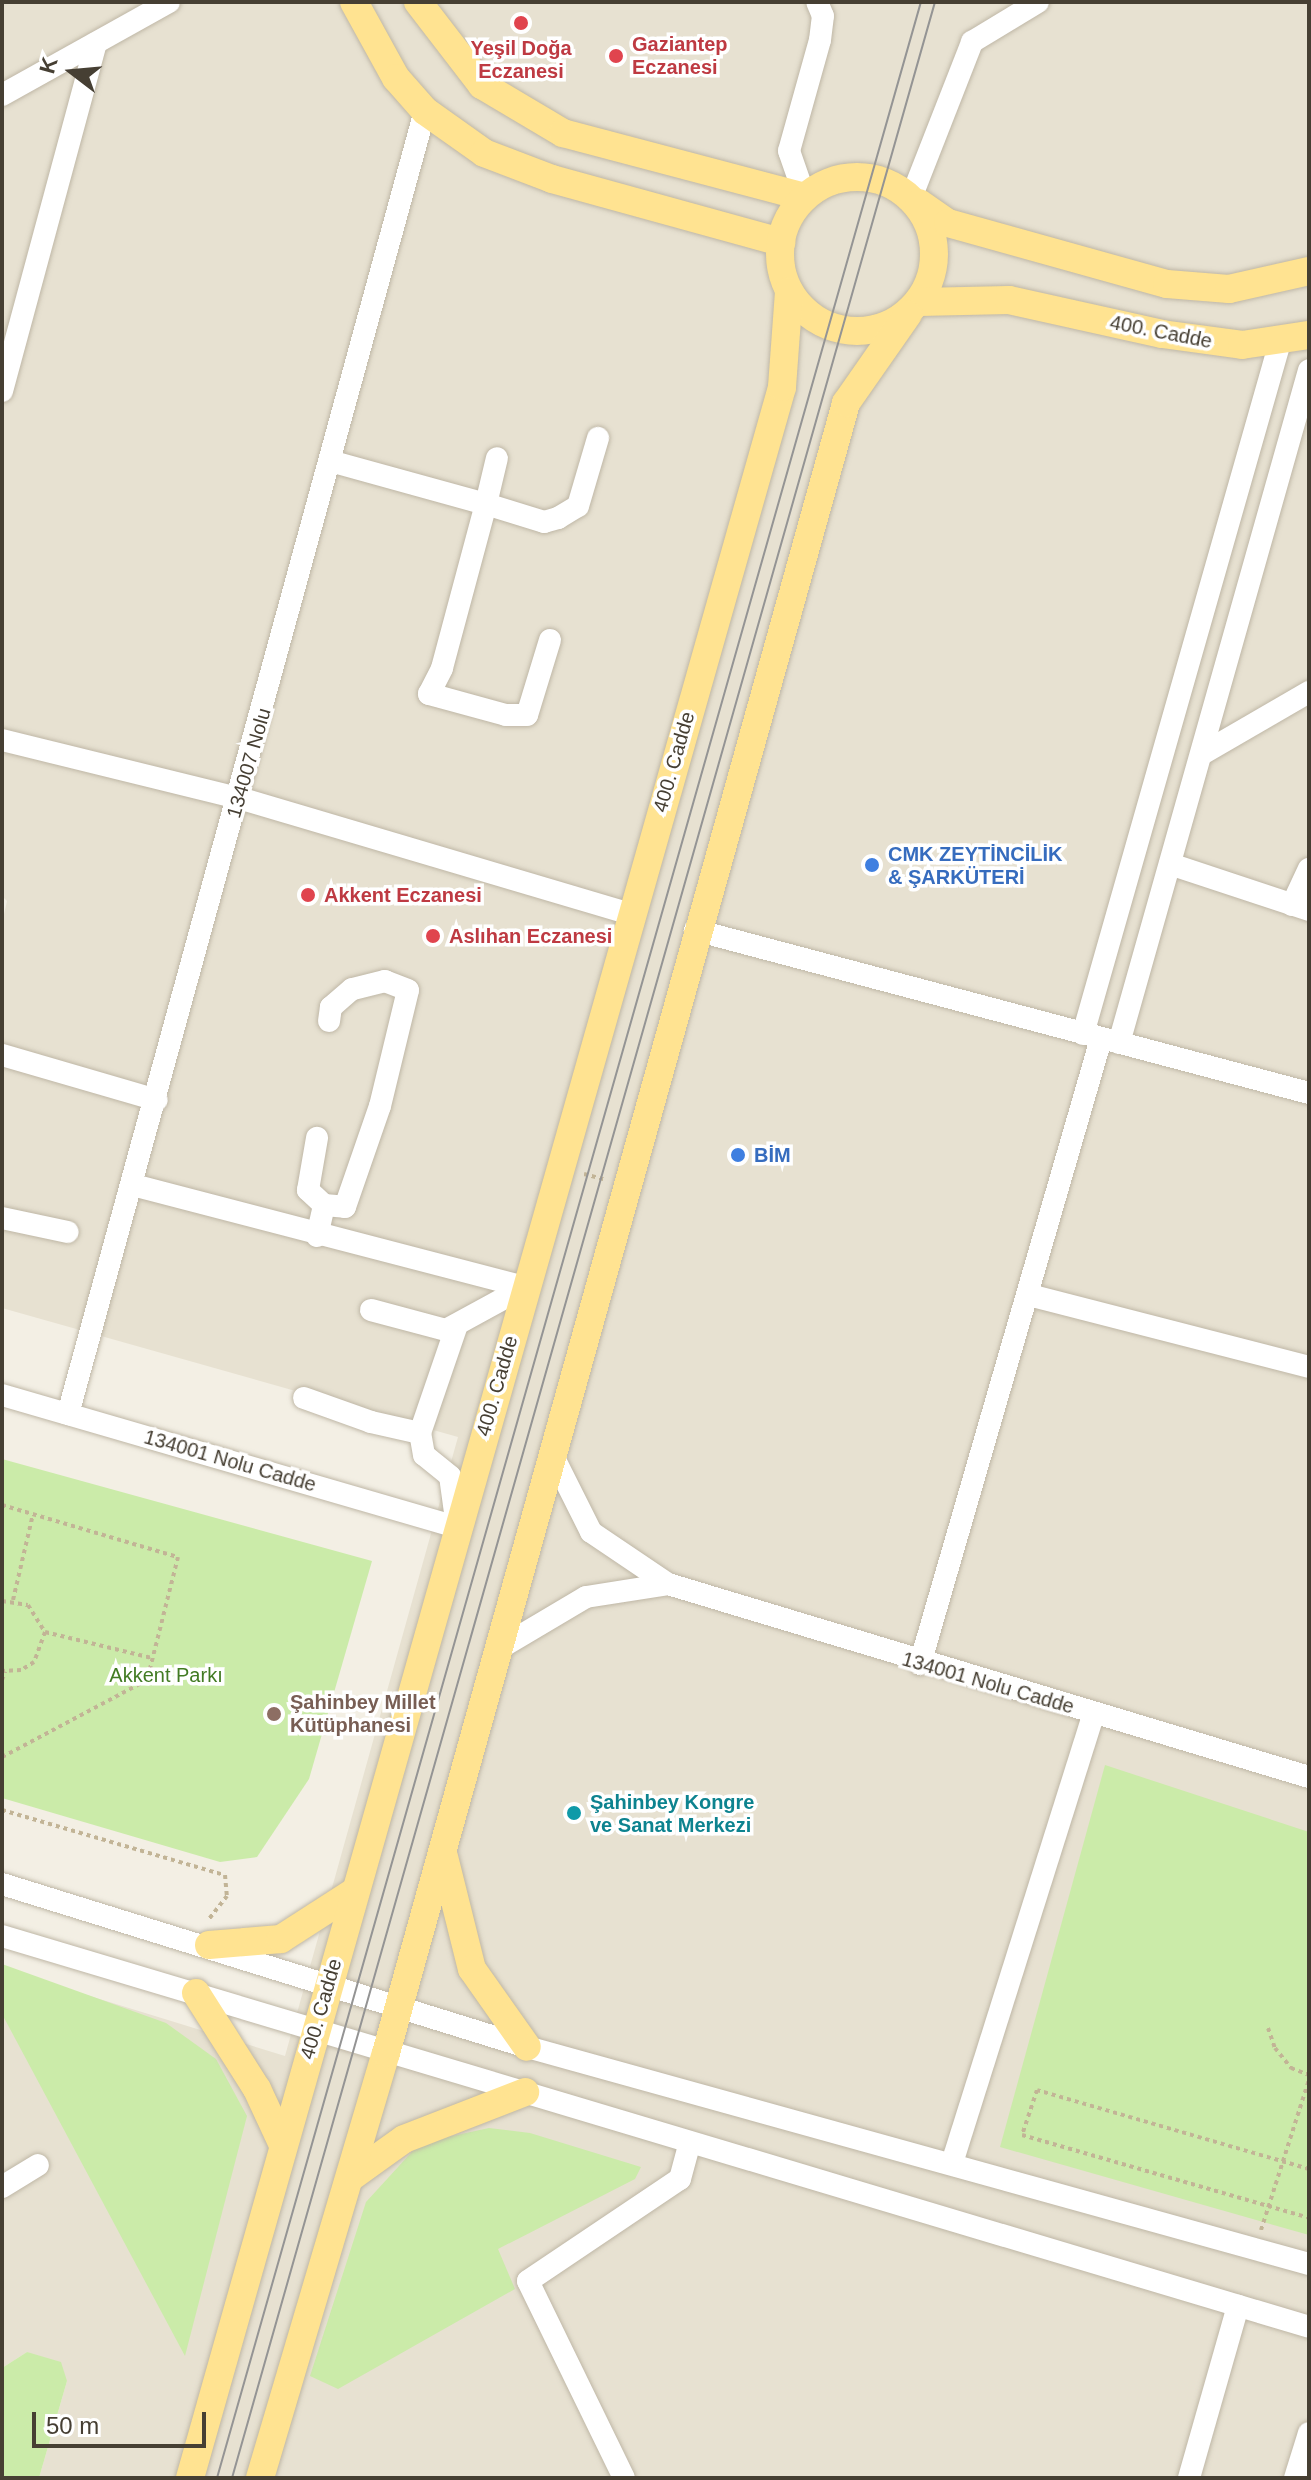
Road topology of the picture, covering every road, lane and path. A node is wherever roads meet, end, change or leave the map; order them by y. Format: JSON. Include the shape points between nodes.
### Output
{"nodes":[{"id":1,"x":169,"y":2,"type":"edge"},
{"id":2,"x":354,"y":2,"type":"edge"},
{"id":3,"x":418,"y":2,"type":"edge"},
{"id":4,"x":817,"y":2,"type":"edge"},
{"id":5,"x":1038,"y":2,"type":"edge"},
{"id":6,"x":96,"y":43,"type":"junction"},
{"id":7,"x":2,"y":95,"type":"edge"},
{"id":8,"x":425,"y":111,"type":"junction"},
{"id":9,"x":805,"y":197,"type":"junction"},
{"id":10,"x":911,"y":198,"type":"junction"},
{"id":11,"x":781,"y":242,"type":"junction"},
{"id":12,"x":1309,"y":271,"type":"edge"},
{"id":13,"x":789,"y":291,"type":"junction"},
{"id":14,"x":913,"y":308,"type":"junction"},
{"id":15,"x":1309,"y":335,"type":"edge"},
{"id":16,"x":1280,"y":342,"type":"junction"},
{"id":17,"x":1309,"y":370,"type":"edge"},
{"id":18,"x":2,"y":391,"type":"edge"},
{"id":19,"x":598,"y":438,"type":"dead end"},
{"id":20,"x":497,"y":458,"type":"dead end"},
{"id":21,"x":330,"y":461,"type":"junction"},
{"id":22,"x":486,"y":504,"type":"junction"},
{"id":23,"x":550,"y":640,"type":"dead end"},
{"id":24,"x":1309,"y":692,"type":"edge"},
{"id":25,"x":2,"y":740,"type":"edge"},
{"id":26,"x":1202,"y":754,"type":"junction"},
{"id":27,"x":239,"y":798,"type":"junction"},
{"id":28,"x":1170,"y":864,"type":"junction"},
{"id":29,"x":1309,"y":869,"type":"edge"},
{"id":30,"x":1301,"y":908,"type":"edge"},
{"id":31,"x":630,"y":914,"type":"junction"},
{"id":32,"x":695,"y":930,"type":"junction"},
{"id":33,"x":329,"y":1021,"type":"dead end"},
{"id":34,"x":1101,"y":1039,"type":"junction"},
{"id":35,"x":2,"y":1055,"type":"edge"},
{"id":36,"x":1309,"y":1093,"type":"edge"},
{"id":37,"x":157,"y":1100,"type":"junction"},
{"id":38,"x":317,"y":1138,"type":"dead end"},
{"id":39,"x":559,"y":1167,"type":"junction"},
{"id":40,"x":133,"y":1185,"type":"junction"},
{"id":41,"x":625,"y":1185,"type":"junction"},
{"id":42,"x":324,"y":1205,"type":"junction"},
{"id":43,"x":2,"y":1218,"type":"edge"},
{"id":44,"x":68,"y":1232,"type":"dead end"},
{"id":45,"x":317,"y":1236,"type":"junction"},
{"id":46,"x":525,"y":1287,"type":"junction"},
{"id":47,"x":1029,"y":1295,"type":"junction"},
{"id":48,"x":371,"y":1310,"type":"dead end"},
{"id":49,"x":457,"y":1325,"type":"junction"},
{"id":50,"x":1307,"y":1360,"type":"edge"},
{"id":51,"x":2,"y":1395,"type":"edge"},
{"id":52,"x":304,"y":1398,"type":"dead end"},
{"id":53,"x":68,"y":1414,"type":"junction"},
{"id":54,"x":420,"y":1433,"type":"junction"},
{"id":55,"x":552,"y":1454,"type":"junction"},
{"id":56,"x":2,"y":1505,"type":"edge"},
{"id":57,"x":33,"y":1514,"type":"junction"},
{"id":58,"x":457,"y":1527,"type":"junction"},
{"id":59,"x":668,"y":1584,"type":"junction"},
{"id":60,"x":13,"y":1600,"type":"junction"},
{"id":61,"x":2,"y":1601,"type":"edge"},
{"id":62,"x":45,"y":1632,"type":"junction"},
{"id":63,"x":500,"y":1648,"type":"junction"},
{"id":64,"x":152,"y":1658,"type":"junction"},
{"id":65,"x":920,"y":1664,"type":"junction"},
{"id":66,"x":3,"y":1671,"type":"edge"},
{"id":67,"x":2,"y":1680,"type":"edge"},
{"id":68,"x":1094,"y":1714,"type":"junction"},
{"id":69,"x":2,"y":1757,"type":"edge"},
{"id":70,"x":1309,"y":1777,"type":"edge"},
{"id":71,"x":2,"y":1810,"type":"edge"},
{"id":72,"x":443,"y":1849,"type":"junction"},
{"id":73,"x":2,"y":1884,"type":"edge"},
{"id":74,"x":354,"y":1892,"type":"junction"},
{"id":75,"x":208,"y":1934,"type":"junction"},
{"id":76,"x":2,"y":1936,"type":"edge"},
{"id":77,"x":329,"y":1983,"type":"junction"},
{"id":78,"x":196,"y":1993,"type":"junction"},
{"id":79,"x":399,"y":2006,"type":"junction"},
{"id":80,"x":1268,"y":2028,"type":"dead end"},
{"id":81,"x":315,"y":2031,"type":"junction"},
{"id":82,"x":527,"y":2047,"type":"junction"},
{"id":83,"x":386,"y":2053,"type":"junction"},
{"id":84,"x":1309,"y":2077,"type":"edge"},
{"id":85,"x":525,"y":2092,"type":"junction"},
{"id":86,"x":690,"y":2142,"type":"junction"},
{"id":87,"x":283,"y":2145,"type":"junction"},
{"id":88,"x":1286,"y":2162,"type":"junction"},
{"id":89,"x":952,"y":2163,"type":"junction"},
{"id":90,"x":38,"y":2165,"type":"dead end"},
{"id":91,"x":1309,"y":2169,"type":"edge"},
{"id":92,"x":351,"y":2177,"type":"junction"},
{"id":93,"x":2,"y":2187,"type":"edge"},
{"id":94,"x":1269,"y":2207,"type":"junction"},
{"id":95,"x":1309,"y":2218,"type":"edge"},
{"id":96,"x":1258,"y":2249,"type":"junction"},
{"id":97,"x":1309,"y":2264,"type":"edge"},
{"id":98,"x":1238,"y":2306,"type":"junction"},
{"id":99,"x":1309,"y":2327,"type":"edge"},
{"id":100,"x":1309,"y":2433,"type":"edge"},
{"id":101,"x":190,"y":2478,"type":"edge"},
{"id":102,"x":260,"y":2478,"type":"edge"},
{"id":103,"x":624,"y":2478,"type":"edge"},
{"id":104,"x":1189,"y":2478,"type":"edge"},
{"id":105,"x":1295,"y":2478,"type":"edge"}],
"edges":[{"from":1,"to":6,"type":"street"},
{"from":2,"to":8,"type":"main road","via":[[396,78]]},
{"from":3,"to":9,"type":"main road","via":[[482,85],[563,133]]},
{"from":4,"to":9,"type":"street","via":[[823,16],[820,40],[789,151]]},
{"from":5,"to":10,"type":"street","via":[[972,42]]},
{"from":6,"to":7,"type":"street"},
{"from":6,"to":18,"type":"street"},
{"from":8,"to":11,"type":"main road","via":[[484,153],[552,179]]},
{"from":8,"to":21,"type":"street","name":"134007 Nolu"},
{"from":9,"to":10,"type":"main road","via":[[846,177],[884,182]]},
{"from":9,"to":11,"type":"main road","via":[[789,218]]},
{"from":10,"to":12,"type":"main road","via":[[948,223],[1196,288],[1257,286]]},
{"from":10,"to":14,"type":"main road","via":[[933,237],[930,282]]},
{"from":11,"to":13,"type":"main road"},
{"from":13,"to":14,"type":"main road","via":[[802,310],[842,331],[866,332]]},
{"from":13,"to":31,"type":"main road","name":"400. Cadde","via":[[782,387]]},
{"from":14,"to":16,"type":"main road","name":"400. Cadde","via":[[990,298],[1203,341]]},
{"from":14,"to":32,"type":"main road","via":[[846,403]]},
{"from":15,"to":16,"type":"main road","name":"400. Cadde"},
{"from":16,"to":34,"type":"street"},
{"from":17,"to":26,"type":"street"},
{"from":19,"to":22,"type":"street","via":[[578,506],[558,518],[544,522]]},
{"from":20,"to":22,"type":"street"},
{"from":21,"to":22,"type":"street"},
{"from":21,"to":27,"type":"street","name":"134007 Nolu"},
{"from":22,"to":23,"type":"street","via":[[442,668],[429,694],[506,715],[527,715]]},
{"from":24,"to":26,"type":"street"},
{"from":25,"to":27,"type":"street"},
{"from":26,"to":28,"type":"street"},
{"from":27,"to":31,"type":"street"},
{"from":27,"to":37,"type":"street","name":"134007 Nolu"},
{"from":28,"to":30,"type":"street"},
{"from":28,"to":34,"type":"street"},
{"from":29,"to":30,"type":"street"},
{"from":31,"to":39,"type":"main road","name":"400. Cadde"},
{"from":32,"to":34,"type":"street"},
{"from":32,"to":41,"type":"main road"},
{"from":33,"to":42,"type":"street","via":[[331,1007],[352,989],[385,981],[408,990],[380,1106],[345,1207]]},
{"from":34,"to":36,"type":"street"},
{"from":34,"to":47,"type":"street"},
{"from":35,"to":37,"type":"street"},
{"from":37,"to":40,"type":"street","name":"134007 Nolu"},
{"from":38,"to":42,"type":"street","via":[[308,1190]]},
{"from":39,"to":41,"type":"path"},
{"from":39,"to":46,"type":"main road","name":"400. Cadde"},
{"from":40,"to":45,"type":"street"},
{"from":40,"to":53,"type":"street","name":"134007 Nolu"},
{"from":41,"to":55,"type":"main road"},
{"from":42,"to":45,"type":"street"},
{"from":43,"to":44,"type":"street"},
{"from":45,"to":46,"type":"street"},
{"from":46,"to":49,"type":"street"},
{"from":46,"to":58,"type":"main road","name":"400. Cadde"},
{"from":47,"to":50,"type":"street"},
{"from":47,"to":65,"type":"street"},
{"from":48,"to":49,"type":"street","via":[[446,1330]]},
{"from":49,"to":54,"type":"street"},
{"from":51,"to":53,"type":"street","name":"134001 Nolu Cadde"},
{"from":52,"to":54,"type":"street"},
{"from":53,"to":58,"type":"street","name":"134001 Nolu Cadde"},
{"from":54,"to":58,"type":"street","via":[[424,1455],[450,1476]]},
{"from":55,"to":59,"type":"street","name":"134001 Nolu Cadde","via":[[591,1532]]},
{"from":55,"to":63,"type":"main road"},
{"from":56,"to":57,"type":"path"},
{"from":57,"to":60,"type":"path"},
{"from":57,"to":64,"type":"path","via":[[178,1557]]},
{"from":58,"to":74,"type":"main road","name":"400. Cadde"},
{"from":59,"to":63,"type":"street","name":"134001 Nolu Cadde","via":[[586,1597]]},
{"from":59,"to":65,"type":"street","name":"134001 Nolu Cadde"},
{"from":60,"to":61,"type":"path"},
{"from":60,"to":62,"type":"path","via":[[28,1605]]},
{"from":62,"to":64,"type":"path"},
{"from":62,"to":66,"type":"path","via":[[34,1662]]},
{"from":63,"to":72,"type":"main road"},
{"from":64,"to":69,"type":"path","via":[[147,1680]]},
{"from":65,"to":68,"type":"street","name":"134001 Nolu Cadde"},
{"from":66,"to":67,"type":"path"},
{"from":68,"to":70,"type":"street","name":"134001 Nolu Cadde"},
{"from":68,"to":89,"type":"street"},
{"from":71,"to":75,"type":"path","via":[[225,1875],[227,1896]]},
{"from":72,"to":79,"type":"main road"},
{"from":72,"to":82,"type":"main road","via":[[472,1969]]},
{"from":73,"to":75,"type":"street"},
{"from":74,"to":75,"type":"main road","via":[[281,1939]]},
{"from":74,"to":77,"type":"main road","name":"400. Cadde"},
{"from":75,"to":77,"type":"street"},
{"from":76,"to":78,"type":"street"},
{"from":77,"to":79,"type":"street"},
{"from":77,"to":81,"type":"main road","name":"400. Cadde"},
{"from":78,"to":81,"type":"street"},
{"from":78,"to":87,"type":"main road","via":[[257,2089]]},
{"from":79,"to":82,"type":"street"},
{"from":79,"to":83,"type":"main road"},
{"from":80,"to":84,"type":"path","via":[[1291,2068]]},
{"from":81,"to":83,"type":"street"},
{"from":81,"to":87,"type":"main road","name":"400. Cadde"},
{"from":82,"to":89,"type":"street"},
{"from":83,"to":85,"type":"street"},
{"from":83,"to":92,"type":"main road"},
{"from":84,"to":88,"type":"path"},
{"from":85,"to":86,"type":"street"},
{"from":85,"to":92,"type":"main road","via":[[404,2139]]},
{"from":86,"to":98,"type":"street"},
{"from":86,"to":103,"type":"street","via":[[680,2179],[528,2281]]},
{"from":87,"to":101,"type":"main road","name":"400. Cadde"},
{"from":88,"to":91,"type":"path"},
{"from":88,"to":94,"type":"path"},
{"from":88,"to":94,"type":"path","via":[[1037,2090],[1022,2135]]},
{"from":89,"to":96,"type":"street"},
{"from":90,"to":93,"type":"street"},
{"from":92,"to":102,"type":"main road"},
{"from":94,"to":95,"type":"path"},
{"from":94,"to":96,"type":"path"},
{"from":96,"to":97,"type":"street"},
{"from":98,"to":99,"type":"street"},
{"from":98,"to":104,"type":"street"},
{"from":100,"to":105,"type":"street"}]}
